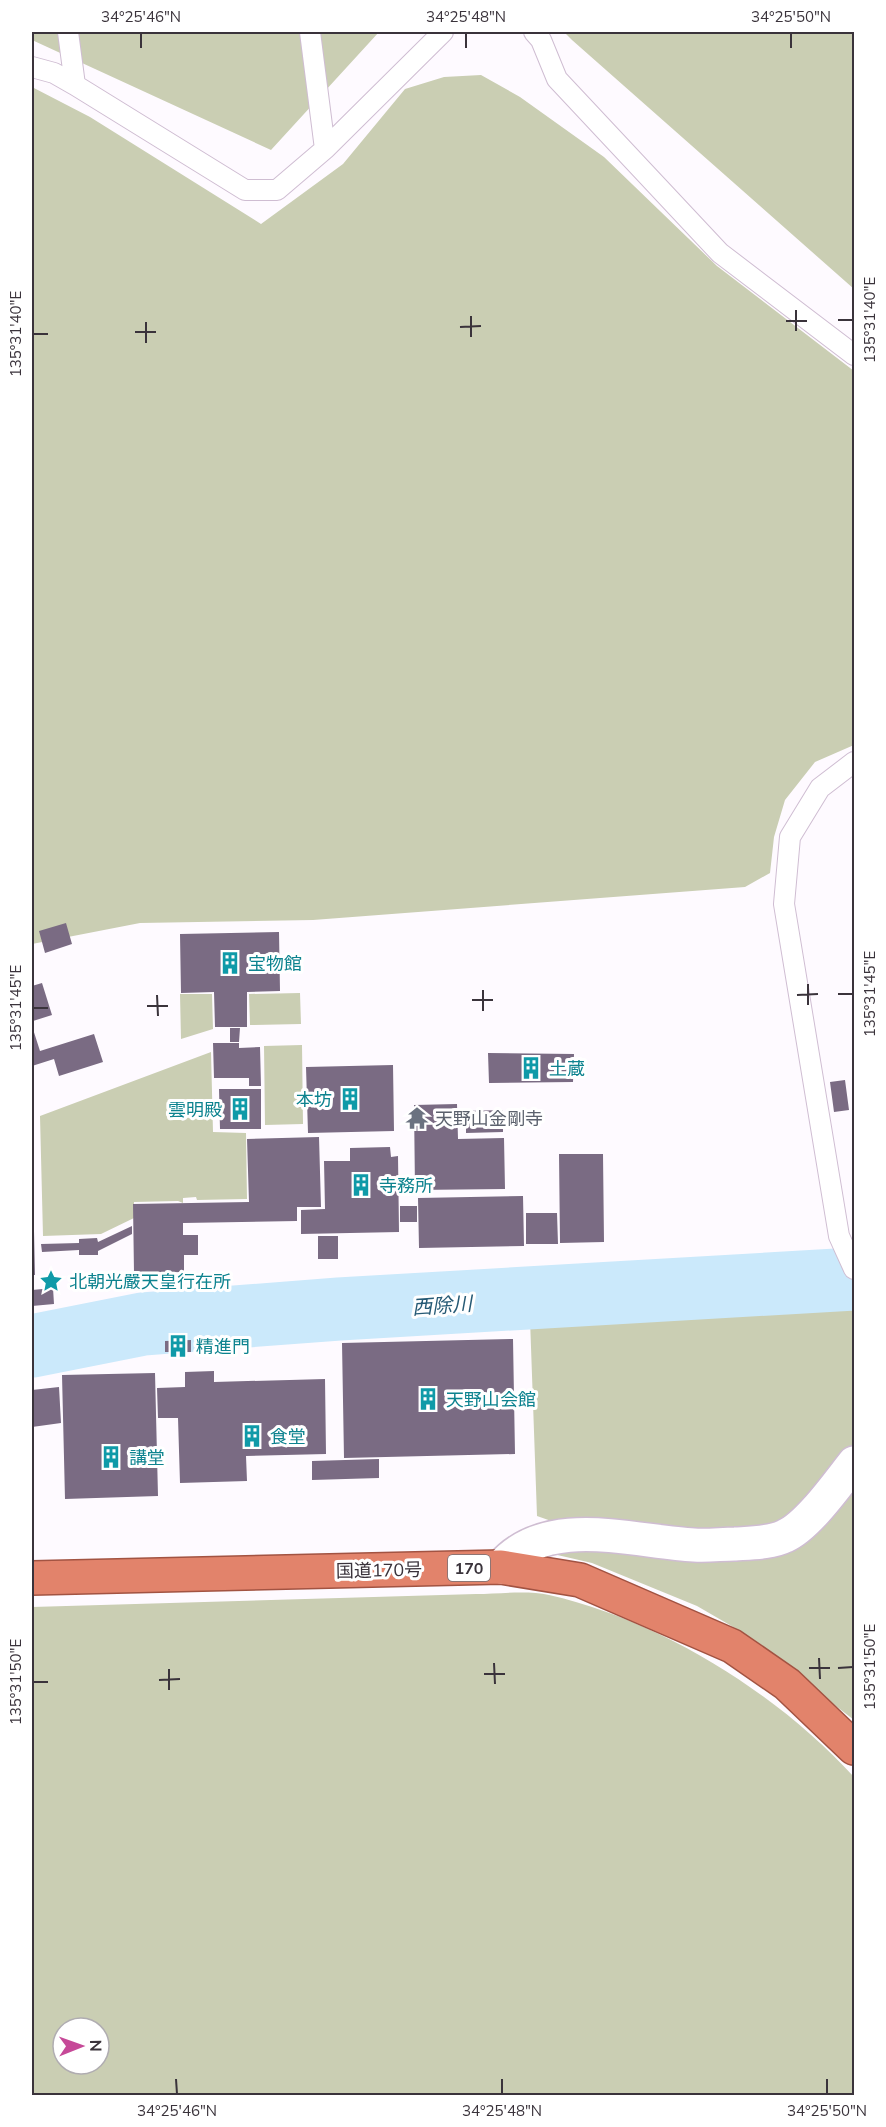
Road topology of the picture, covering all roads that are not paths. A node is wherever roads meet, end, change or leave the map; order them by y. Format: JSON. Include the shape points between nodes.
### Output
{"nodes":[{"id":1,"x":68,"y":32,"type":"edge"},
{"id":2,"x":310,"y":32,"type":"edge"},
{"id":3,"x":443,"y":32,"type":"edge"},
{"id":4,"x":534,"y":32,"type":"edge"},
{"id":5,"x":32,"y":67,"type":"edge"},
{"id":6,"x":75,"y":86,"type":"junction"},
{"id":7,"x":325,"y":148,"type":"junction"},
{"id":8,"x":855,"y":355,"type":"edge"},
{"id":9,"x":855,"y":762,"type":"edge"},
{"id":10,"x":851,"y":1262,"type":"edge"},
{"id":11,"x":855,"y":1463,"type":"edge"},
{"id":12,"x":501,"y":1567,"type":"junction"},
{"id":13,"x":32,"y":1578,"type":"edge"},
{"id":14,"x":855,"y":1748,"type":"edge"}],
"edges":[{"from":1,"to":6,"type":"lane"},
{"from":2,"to":7,"type":"lane"},
{"from":3,"to":7,"type":"lane"},
{"from":4,"to":8,"type":"lane","via":[[557,79],[720,253]]},
{"from":5,"to":6,"type":"lane","via":[[54,73]]},
{"from":6,"to":7,"type":"lane","via":[[246,190],[277,190]]},
{"from":9,"to":10,"type":"lane","via":[[820,788],[790,837],[784,904],[839,1236]]},
{"from":11,"to":12,"type":"street","via":[[812,1514],[785,1536],[755,1543],[694,1545],[588,1534],[541,1541],[511,1555]]},
{"from":12,"to":13,"type":"highway","name":"国道170号","number":"170"},
{"from":12,"to":14,"type":"highway","name":"国道170号","number":"170","via":[[580,1580],[732,1646],[788,1684]]}]}
